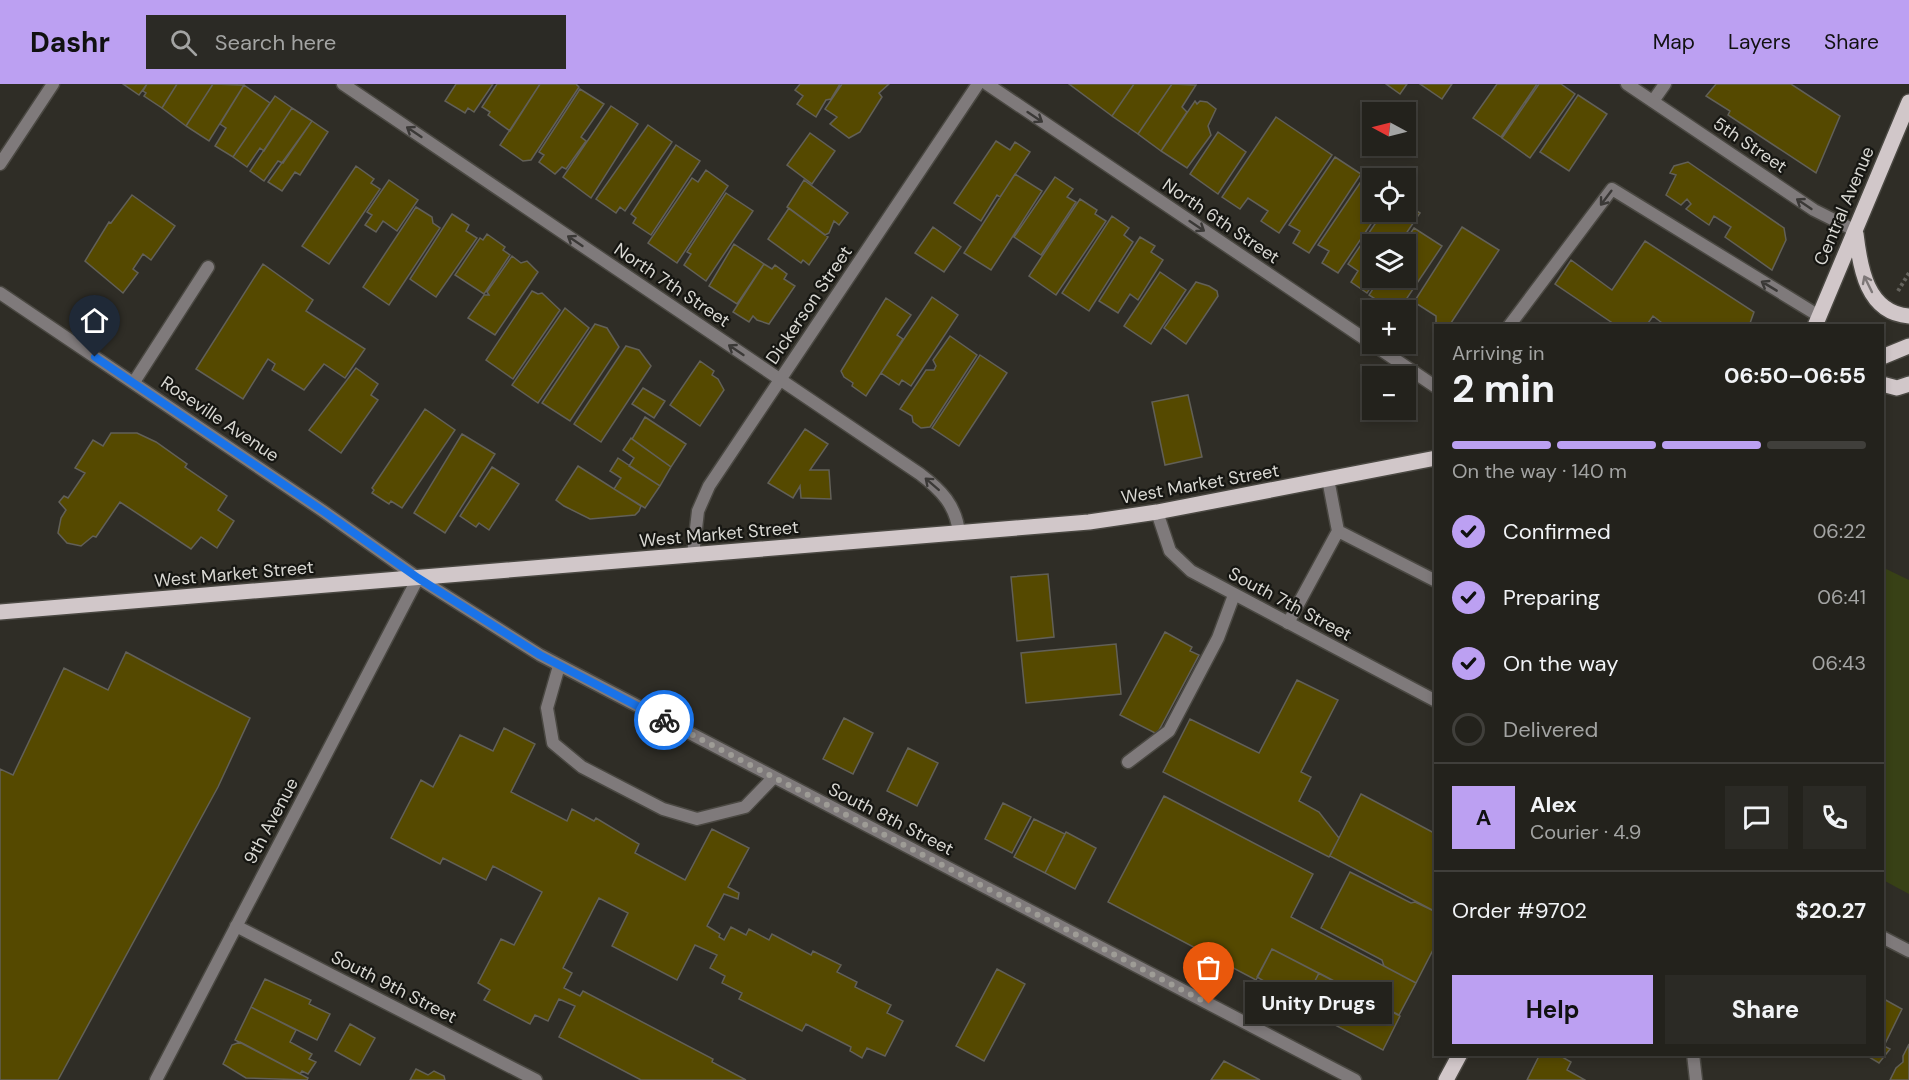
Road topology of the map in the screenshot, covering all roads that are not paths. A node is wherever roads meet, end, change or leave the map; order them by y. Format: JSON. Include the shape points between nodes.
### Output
{"nodes":[{"id":1,"x":53,"y":84,"type":"edge"},
{"id":2,"x":343,"y":84,"type":"edge"},
{"id":3,"x":978,"y":84,"type":"edge"},
{"id":4,"x":987,"y":84,"type":"edge"},
{"id":5,"x":1627,"y":84,"type":"edge"},
{"id":6,"x":1665,"y":84,"type":"edge"},
{"id":7,"x":1653,"y":101,"type":"junction"},
{"id":8,"x":1909,"y":102,"type":"edge"},
{"id":9,"x":0,"y":164,"type":"edge"},
{"id":10,"x":1856,"y":231,"type":"junction"},
{"id":11,"x":208,"y":267,"type":"dead end"},
{"id":12,"x":0,"y":293,"type":"edge"},
{"id":13,"x":1909,"y":316,"type":"edge"},
{"id":14,"x":1817,"y":321,"type":"edge"},
{"id":15,"x":1511,"y":324,"type":"edge"},
{"id":16,"x":1909,"y":346,"type":"edge"},
{"id":17,"x":1884,"y":356,"type":"edge"},
{"id":18,"x":780,"y":380,"type":"junction"},
{"id":19,"x":134,"y":382,"type":"junction"},
{"id":20,"x":1909,"y":384,"type":"edge"},
{"id":21,"x":1884,"y":385,"type":"edge"},
{"id":22,"x":1434,"y":386,"type":"edge"},
{"id":23,"x":1434,"y":458,"type":"edge"},
{"id":24,"x":1328,"y":479,"type":"junction"},
{"id":25,"x":1157,"y":512,"type":"junction"},
{"id":26,"x":1338,"y":531,"type":"junction"},
{"id":27,"x":959,"y":533,"type":"junction"},
{"id":28,"x":693,"y":555,"type":"junction"},
{"id":29,"x":418,"y":578,"type":"junction"},
{"id":30,"x":1434,"y":580,"type":"edge"},
{"id":31,"x":1234,"y":595,"type":"junction"},
{"id":32,"x":0,"y":612,"type":"edge"},
{"id":33,"x":1288,"y":623,"type":"junction"},
{"id":34,"x":559,"y":666,"type":"junction"},
{"id":35,"x":1434,"y":700,"type":"edge"},
{"id":36,"x":1128,"y":762,"type":"dead end"},
{"id":37,"x":773,"y":778,"type":"junction"},
{"id":38,"x":236,"y":926,"type":"junction"},
{"id":39,"x":1884,"y":938,"type":"edge"},
{"id":40,"x":1909,"y":951,"type":"edge"},
{"id":41,"x":1459,"y":1056,"type":"edge"},
{"id":42,"x":1693,"y":1056,"type":"edge"},
{"id":43,"x":156,"y":1080,"type":"edge"},
{"id":44,"x":536,"y":1080,"type":"edge"},
{"id":45,"x":1354,"y":1080,"type":"edge"},
{"id":46,"x":1446,"y":1080,"type":"edge"},
{"id":47,"x":1696,"y":1080,"type":"edge"}],
"edges":[{"from":1,"to":9,"type":"street"},
{"from":18,"to":2,"type":"street","name":"North 7th Street","one_way":true},
{"from":3,"to":18,"type":"street","name":"Dickerson Street"},
{"from":4,"to":22,"type":"street","name":"North 6th Street","one_way":true},
{"from":5,"to":7,"type":"street","name":"5th Street"},
{"from":6,"to":7,"type":"street"},
{"from":10,"to":7,"type":"street","name":"5th Street","one_way":true,"via":[[1814,210]]},
{"from":8,"to":10,"type":"main road","name":"Central Avenue"},
{"from":13,"to":10,"type":"main road","one_way":true,"via":[[1884,308],[1869,290],[1860,266]]},
{"from":10,"to":14,"type":"main road","name":"Central Avenue"},
{"from":11,"to":19,"type":"street"},
{"from":12,"to":19,"type":"street","name":"Roseville Avenue"},
{"from":14,"to":15,"type":"street","one_way":true,"via":[[1612,189]]},
{"from":16,"to":17,"type":"main road"},
{"from":27,"to":18,"type":"street","name":"North 7th Street","one_way":true,"via":[[953,508],[934,485]]},
{"from":18,"to":28,"type":"street","name":"Dickerson Street","via":[[709,486],[698,512]]},
{"from":19,"to":29,"type":"street","name":"Roseville Avenue"},
{"from":20,"to":21,"type":"main road","via":[[1897,388]]},
{"from":23,"to":24,"type":"main road","name":"West Market Street"},
{"from":24,"to":25,"type":"main road","name":"West Market Street"},
{"from":24,"to":26,"type":"street"},
{"from":25,"to":27,"type":"main road","name":"West Market Street"},
{"from":25,"to":31,"type":"street","name":"South 7th Street","via":[[1170,550],[1191,571]]},
{"from":26,"to":30,"type":"street"},
{"from":26,"to":33,"type":"street"},
{"from":27,"to":28,"type":"main road","name":"West Market Street"},
{"from":28,"to":29,"type":"main road","name":"West Market Street"},
{"from":29,"to":32,"type":"main road","name":"West Market Street"},
{"from":29,"to":34,"type":"street","name":"South 8th Street"},
{"from":29,"to":38,"type":"street","name":"9th Avenue"},
{"from":31,"to":33,"type":"street","name":"South 7th Street"},
{"from":31,"to":36,"type":"street","via":[[1218,638],[1169,731]]},
{"from":33,"to":35,"type":"street","name":"South 7th Street"},
{"from":34,"to":37,"type":"street","name":"South 8th Street"},
{"from":34,"to":37,"type":"street","via":[[547,708],[553,743],[582,767],[663,809],[697,819],[745,807]]},
{"from":37,"to":45,"type":"street","name":"South 8th Street"},
{"from":38,"to":43,"type":"street","name":"9th Avenue"},
{"from":38,"to":44,"type":"street","name":"South 9th Street"},
{"from":39,"to":40,"type":"street"},
{"from":41,"to":46,"type":"main road"},
{"from":42,"to":47,"type":"street"}]}
